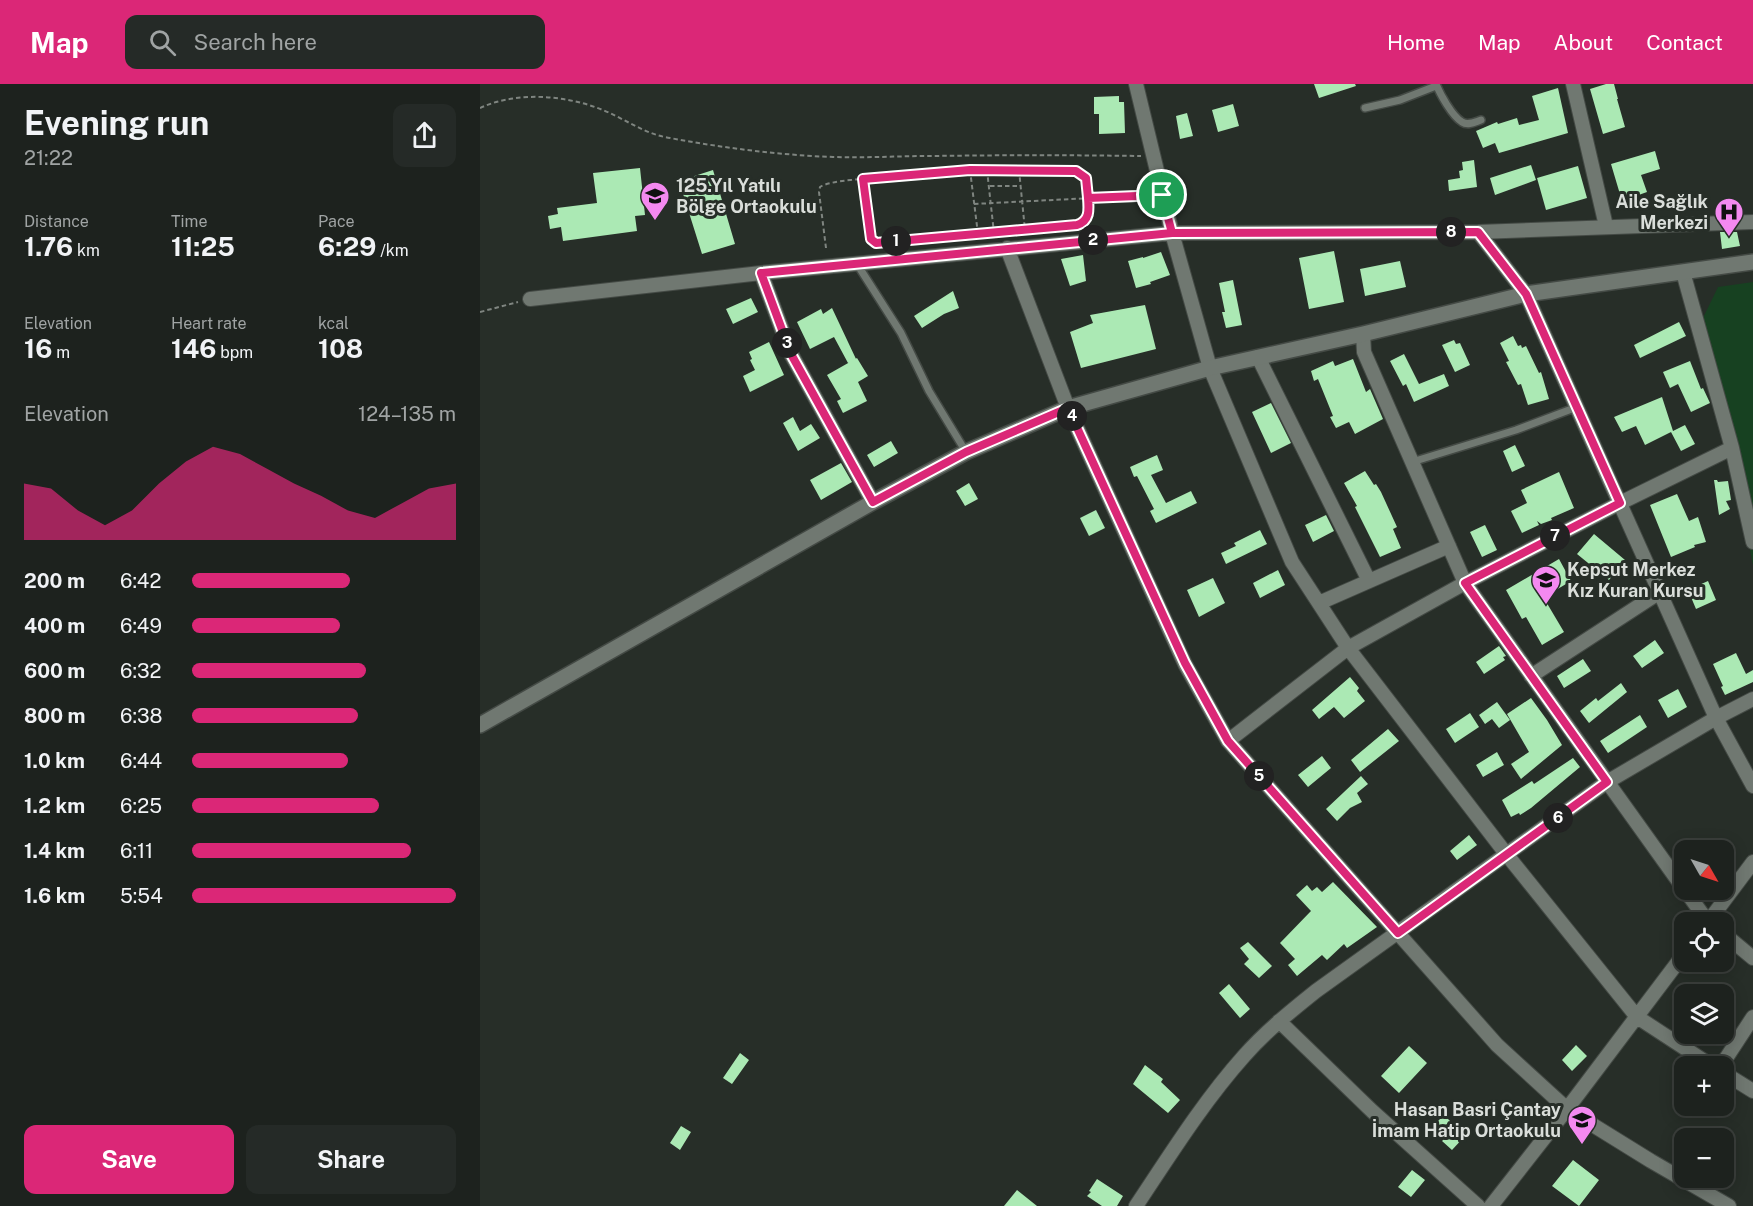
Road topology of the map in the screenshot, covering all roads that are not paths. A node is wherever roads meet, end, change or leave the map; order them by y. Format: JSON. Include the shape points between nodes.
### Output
{"nodes":[{"id":1,"x":1136,"y":84,"type":"edge"},
{"id":2,"x":1573,"y":84,"type":"edge"},
{"id":3,"x":1436,"y":85,"type":"edge"},
{"id":4,"x":1365,"y":108,"type":"dead end"},
{"id":5,"x":1481,"y":120,"type":"dead end"},
{"id":6,"x":1753,"y":222,"type":"edge"},
{"id":7,"x":1606,"y":226,"type":"junction"},
{"id":8,"x":1478,"y":232,"type":"junction"},
{"id":9,"x":1172,"y":233,"type":"junction"},
{"id":10,"x":1007,"y":248,"type":"junction"},
{"id":11,"x":1753,"y":262,"type":"edge"},
{"id":12,"x":856,"y":264,"type":"junction"},
{"id":13,"x":1683,"y":272,"type":"junction"},
{"id":14,"x":761,"y":273,"type":"junction"},
{"id":15,"x":1526,"y":294,"type":"junction"},
{"id":16,"x":530,"y":299,"type":"road end"},
{"id":17,"x":1363,"y":334,"type":"junction"},
{"id":18,"x":1258,"y":357,"type":"junction"},
{"id":19,"x":1210,"y":368,"type":"junction"},
{"id":20,"x":1576,"y":407,"type":"junction"},
{"id":21,"x":1068,"y":408,"type":"junction"},
{"id":22,"x":1732,"y":448,"type":"junction"},
{"id":23,"x":966,"y":452,"type":"junction"},
{"id":24,"x":1412,"y":462,"type":"junction"},
{"id":25,"x":873,"y":502,"type":"junction"},
{"id":26,"x":1620,"y":503,"type":"junction"},
{"id":27,"x":1753,"y":542,"type":"edge"},
{"id":28,"x":1449,"y":546,"type":"junction"},
{"id":29,"x":1369,"y":581,"type":"junction"},
{"id":30,"x":1465,"y":583,"type":"junction"},
{"id":31,"x":1660,"y":592,"type":"junction"},
{"id":32,"x":1319,"y":603,"type":"junction"},
{"id":33,"x":1348,"y":648,"type":"junction"},
{"id":34,"x":1531,"y":676,"type":"junction"},
{"id":35,"x":1753,"y":699,"type":"edge"},
{"id":36,"x":1716,"y":718,"type":"junction"},
{"id":37,"x":480,"y":725,"type":"edge"},
{"id":38,"x":1228,"y":741,"type":"junction"},
{"id":39,"x":1607,"y":782,"type":"junction"},
{"id":40,"x":1753,"y":786,"type":"edge"},
{"id":41,"x":1507,"y":855,"type":"junction"},
{"id":42,"x":1753,"y":862,"type":"edge"},
{"id":43,"x":1674,"y":874,"type":"edge"},
{"id":44,"x":1716,"y":912,"type":"edge"},
{"id":45,"x":1398,"y":933,"type":"junction"},
{"id":46,"x":1734,"y":942,"type":"edge"},
{"id":47,"x":1753,"y":958,"type":"edge"},
{"id":48,"x":1674,"y":967,"type":"edge"},
{"id":49,"x":1637,"y":1017,"type":"junction"},
{"id":50,"x":1753,"y":1017,"type":"edge"},
{"id":51,"x":1279,"y":1021,"type":"junction"},
{"id":52,"x":1697,"y":1056,"type":"edge"},
{"id":53,"x":1728,"y":1056,"type":"edge"},
{"id":54,"x":1734,"y":1079,"type":"edge"},
{"id":55,"x":1753,"y":1091,"type":"edge"},
{"id":56,"x":1567,"y":1109,"type":"junction"},
{"id":57,"x":1136,"y":1206,"type":"edge"},
{"id":58,"x":1478,"y":1206,"type":"edge"},
{"id":59,"x":1491,"y":1206,"type":"edge"},
{"id":60,"x":1729,"y":1206,"type":"edge"}],
"edges":[{"from":1,"to":9,"type":"street"},
{"from":2,"to":7,"type":"street"},
{"from":3,"to":4,"type":"lane"},
{"from":3,"to":5,"type":"lane","via":[[1462,122]]},
{"from":6,"to":7,"type":"street"},
{"from":7,"to":8,"type":"street"},
{"from":8,"to":9,"type":"street"},
{"from":8,"to":15,"type":"street"},
{"from":9,"to":10,"type":"street"},
{"from":9,"to":19,"type":"street"},
{"from":10,"to":12,"type":"street"},
{"from":10,"to":21,"type":"street"},
{"from":11,"to":13,"type":"street"},
{"from":12,"to":14,"type":"street"},
{"from":12,"to":23,"type":"lane","via":[[901,333],[929,391]]},
{"from":13,"to":15,"type":"street"},
{"from":13,"to":22,"type":"street"},
{"from":14,"to":16,"type":"street"},
{"from":14,"to":25,"type":"street","via":[[791,354]]},
{"from":15,"to":17,"type":"street"},
{"from":15,"to":20,"type":"street"},
{"from":17,"to":18,"type":"street"},
{"from":17,"to":24,"type":"street","via":[[1364,352]]},
{"from":18,"to":19,"type":"street"},
{"from":18,"to":29,"type":"street"},
{"from":19,"to":21,"type":"street"},
{"from":19,"to":32,"type":"street","via":[[1292,562]]},
{"from":20,"to":24,"type":"lane"},
{"from":20,"to":26,"type":"street"},
{"from":21,"to":23,"type":"street"},
{"from":21,"to":38,"type":"street","via":[[1185,663]]},
{"from":22,"to":26,"type":"street"},
{"from":22,"to":27,"type":"street"},
{"from":23,"to":25,"type":"street"},
{"from":24,"to":28,"type":"street"},
{"from":25,"to":37,"type":"street"},
{"from":26,"to":30,"type":"street"},
{"from":26,"to":31,"type":"street"},
{"from":28,"to":29,"type":"street"},
{"from":28,"to":30,"type":"street"},
{"from":29,"to":32,"type":"street"},
{"from":30,"to":33,"type":"street"},
{"from":30,"to":34,"type":"street"},
{"from":31,"to":34,"type":"street"},
{"from":31,"to":36,"type":"street"},
{"from":32,"to":33,"type":"street"},
{"from":33,"to":38,"type":"street"},
{"from":33,"to":41,"type":"street"},
{"from":34,"to":39,"type":"street"},
{"from":35,"to":36,"type":"street"},
{"from":36,"to":39,"type":"street"},
{"from":36,"to":40,"type":"street"},
{"from":38,"to":45,"type":"street"},
{"from":39,"to":41,"type":"street"},
{"from":39,"to":43,"type":"street"},
{"from":41,"to":45,"type":"street"},
{"from":41,"to":49,"type":"street"},
{"from":42,"to":44,"type":"street"},
{"from":45,"to":51,"type":"street"},
{"from":45,"to":56,"type":"street","via":[[1497,1045]]},
{"from":46,"to":47,"type":"street"},
{"from":48,"to":49,"type":"street"},
{"from":49,"to":52,"type":"street"},
{"from":49,"to":56,"type":"street"},
{"from":50,"to":53,"type":"street"},
{"from":51,"to":57,"type":"street","via":[[1213,1092]]},
{"from":51,"to":58,"type":"street"},
{"from":54,"to":55,"type":"street"},
{"from":56,"to":59,"type":"street"},
{"from":56,"to":60,"type":"street"}]}
